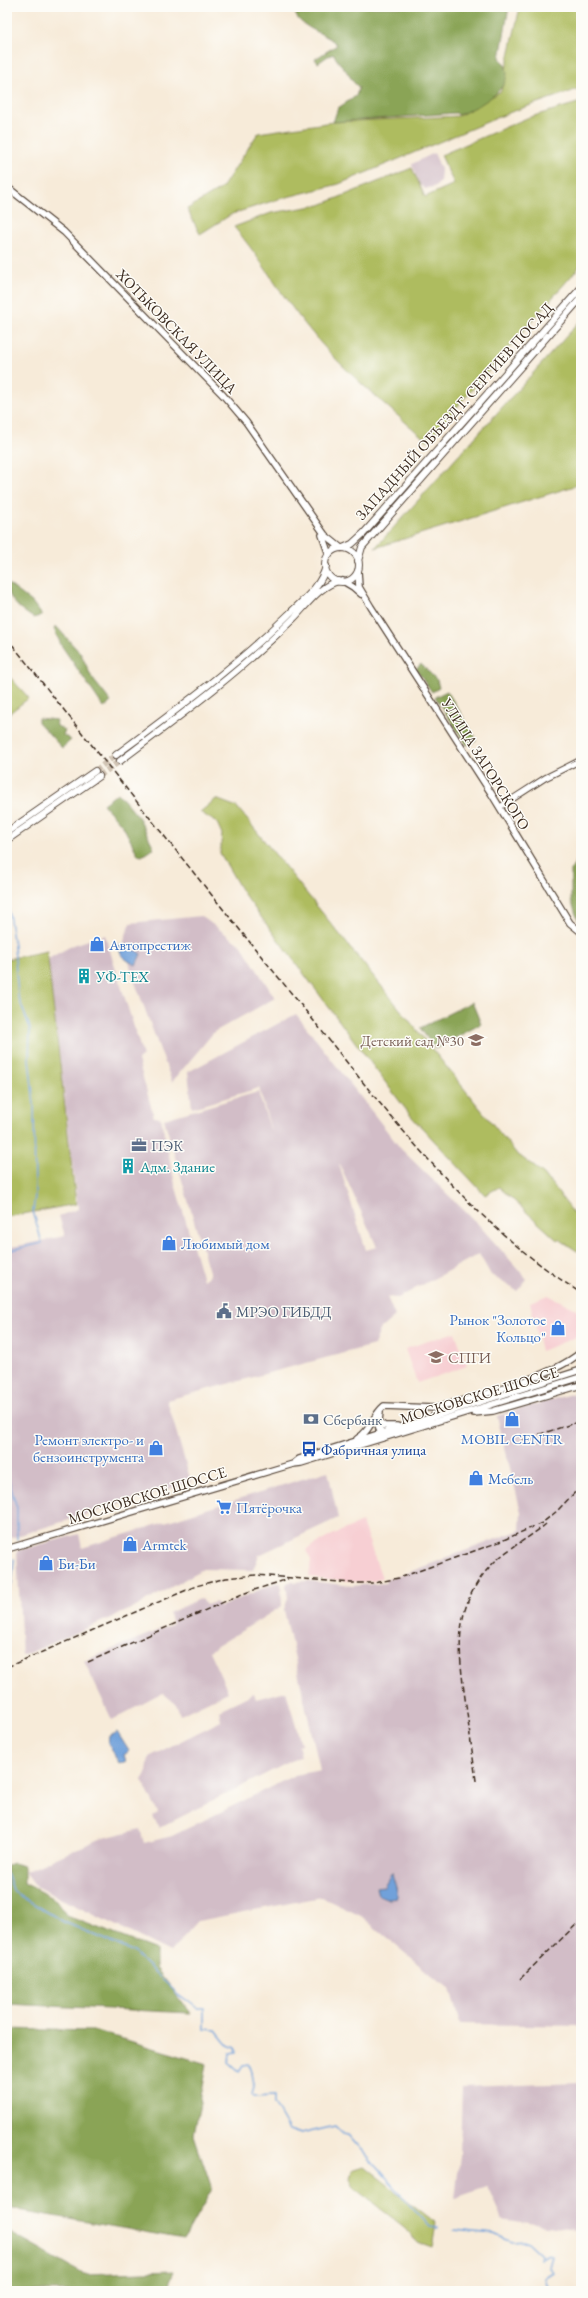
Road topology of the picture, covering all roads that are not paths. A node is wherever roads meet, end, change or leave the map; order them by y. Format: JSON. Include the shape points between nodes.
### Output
{"nodes":[{"id":1,"x":7,"y":187,"type":"edge"},
{"id":2,"x":581,"y":288,"type":"edge"},
{"id":3,"x":581,"y":298,"type":"edge"},
{"id":4,"x":308,"y":510,"type":"junction"},
{"id":5,"x":342,"y":548,"type":"junction"},
{"id":6,"x":329,"y":555,"type":"junction"},
{"id":7,"x":358,"y":561,"type":"junction"},
{"id":8,"x":326,"y":566,"type":"junction"},
{"id":9,"x":358,"y":571,"type":"junction"},
{"id":10,"x":341,"y":581,"type":"junction"},
{"id":11,"x":371,"y":607,"type":"junction"},
{"id":12,"x":116,"y":755,"type":"tunnel mouth"},
{"id":13,"x":581,"y":760,"type":"edge"},
{"id":14,"x":120,"y":761,"type":"tunnel mouth"},
{"id":15,"x":500,"y":807,"type":"junction"},
{"id":16,"x":7,"y":832,"type":"edge"},
{"id":17,"x":7,"y":840,"type":"edge"},
{"id":18,"x":581,"y":932,"type":"edge"},
{"id":19,"x":581,"y":1352,"type":"edge"},
{"id":20,"x":581,"y":1370,"type":"edge"},
{"id":21,"x":581,"y":1377,"type":"edge"},
{"id":22,"x":581,"y":1385,"type":"edge"},
{"id":23,"x":382,"y":1408,"type":"junction"},
{"id":24,"x":443,"y":1420,"type":"junction"},
{"id":25,"x":408,"y":1424,"type":"junction"},
{"id":26,"x":385,"y":1434,"type":"junction"},
{"id":27,"x":347,"y":1445,"type":"junction"},
{"id":28,"x":293,"y":1464,"type":"junction"},
{"id":29,"x":7,"y":1549,"type":"edge"}],
"edges":[{"from":1,"to":4,"type":"main road","name":"ХОТЬКОВСКАЯ УЛИЦА","via":[[64,232],[204,375],[246,422]]},
{"from":2,"to":5,"type":"main road","name":"ЗАПАДНЫЙ ОБЪЕЗД Г. СЕРГИЕВ ПОСАД","via":[[364,533],[352,544]]},
{"from":3,"to":7,"type":"main road","name":"ЗАПАДНЫЙ ОБЪЕЗД Г. СЕРГИЕВ ПОСАД","via":[[362,547]]},
{"from":4,"to":5,"type":"main road","via":[[327,538]]},
{"from":4,"to":6,"type":"main road","via":[[324,539]]},
{"from":5,"to":6,"type":"main road"},
{"from":5,"to":7,"type":"main road","via":[[354,553]]},
{"from":6,"to":8,"type":"main road"},
{"from":7,"to":9,"type":"main road"},
{"from":8,"to":10,"type":"main road","via":[[330,576]]},
{"from":8,"to":12,"type":"main road","via":[[318,584],[275,628],[214,681]]},
{"from":9,"to":10,"type":"main road","via":[[350,580]]},
{"from":9,"to":11,"type":"main road","via":[[359,587]]},
{"from":10,"to":11,"type":"main road","via":[[353,587]]},
{"from":10,"to":14,"type":"main road","via":[[323,589],[280,632],[218,686]]},
{"from":11,"to":15,"type":"main road","name":"УЛИЦА ЗАГОРСКОГО"},
{"from":13,"to":15,"type":"street"},
{"from":15,"to":18,"type":"main road","name":"УЛИЦА ЗАГОРСКОГО","via":[[570,923]]},
{"from":16,"to":17,"type":"main road","via":[[97,774]]},
{"from":19,"to":23,"type":"main road","name":"МОСКОВСКОЕ ШОССЕ","via":[[569,1362],[553,1369],[446,1405],[433,1408],[387,1405]]},
{"from":20,"to":25,"type":"main road","name":"МОСКОВСКОЕ ШОССЕ"},
{"from":21,"to":24,"type":"main road","name":"МОСКОВСКОЕ ШОССЕ"},
{"from":22,"to":24,"type":"main road","via":[[492,1411]]},
{"from":23,"to":25,"type":"main road","name":"МОСКОВСКОЕ ШОССЕ","via":[[379,1418],[384,1426]]},
{"from":23,"to":26,"type":"main road","via":[[376,1422]]},
{"from":23,"to":27,"type":"main road","via":[[366,1433]]},
{"from":24,"to":26,"type":"main road","name":"МОСКОВСКОЕ ШОССЕ"},
{"from":25,"to":26,"type":"main road","name":"МОСКОВСКОЕ ШОССЕ"},
{"from":26,"to":27,"type":"main road","name":"МОСКОВСКОЕ ШОССЕ"},
{"from":26,"to":28,"type":"main road","name":"МОСКОВСКОЕ ШОССЕ"},
{"from":27,"to":28,"type":"main road","name":"МОСКОВСКОЕ ШОССЕ","via":[[300,1459]]},
{"from":28,"to":29,"type":"main road","name":"МОСКОВСКОЕ ШОССЕ"}]}
